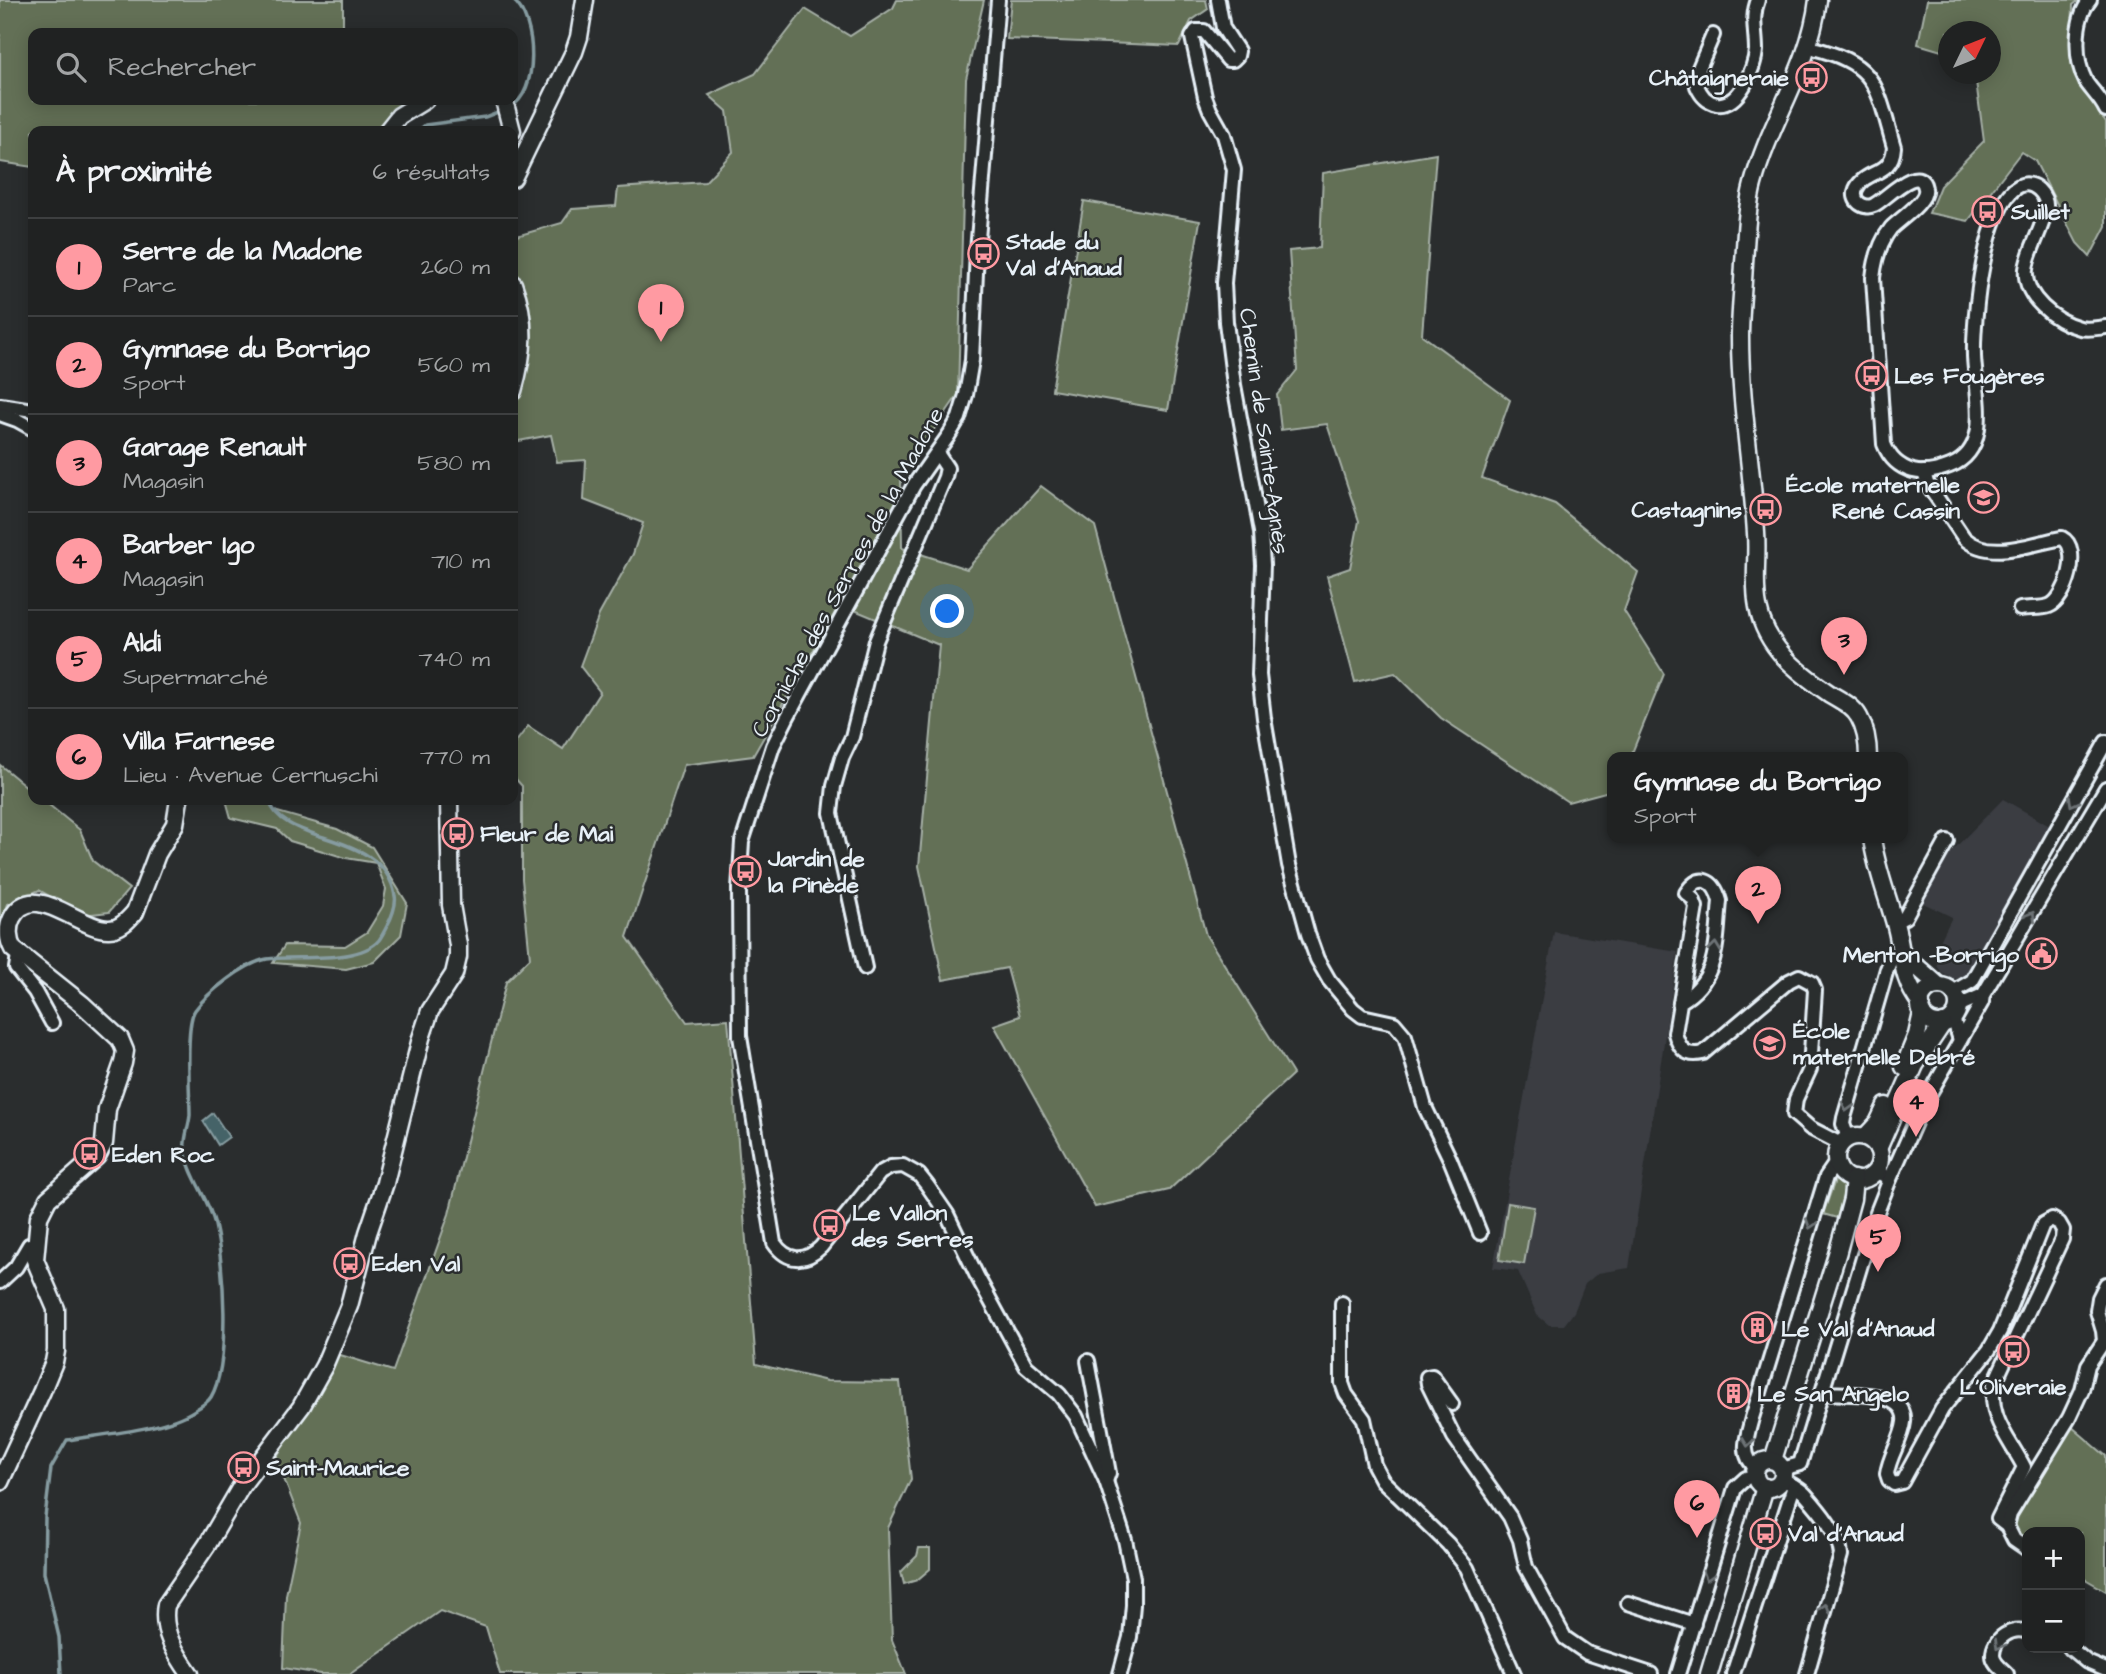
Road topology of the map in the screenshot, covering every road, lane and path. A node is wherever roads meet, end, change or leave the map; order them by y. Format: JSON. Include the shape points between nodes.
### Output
{"nodes":[{"id":1,"x":585,"y":0,"type":"edge"},
{"id":2,"x":998,"y":0,"type":"edge"},
{"id":3,"x":1218,"y":0,"type":"edge"},
{"id":4,"x":1758,"y":0,"type":"edge"},
{"id":5,"x":1818,"y":0,"type":"edge"},
{"id":6,"x":2090,"y":0,"type":"edge"},
{"id":7,"x":1713,"y":35,"type":"dead end"},
{"id":8,"x":1809,"y":47,"type":"junction"},
{"id":9,"x":417,"y":105,"type":"edge"},
{"id":10,"x":506,"y":105,"type":"edge"},
{"id":11,"x":2106,"y":110,"type":"edge"},
{"id":12,"x":511,"y":124,"type":"edge"},
{"id":13,"x":391,"y":126,"type":"edge"},
{"id":14,"x":518,"y":168,"type":"edge"},
{"id":15,"x":518,"y":298,"type":"edge"},
{"id":16,"x":2106,"y":327,"type":"edge"},
{"id":17,"x":518,"y":342,"type":"edge"},
{"id":18,"x":518,"y":375,"type":"edge"},
{"id":19,"x":0,"y":405,"type":"edge"},
{"id":20,"x":28,"y":409,"type":"edge"},
{"id":21,"x":0,"y":415,"type":"edge"},
{"id":22,"x":28,"y":426,"type":"edge"},
{"id":23,"x":937,"y":453,"type":"junction"},
{"id":24,"x":1924,"y":472,"type":"junction"},
{"id":25,"x":2020,"y":609,"type":"dead end"},
{"id":26,"x":2106,"y":742,"type":"edge"},
{"id":27,"x":1868,"y":752,"type":"edge"},
{"id":28,"x":2106,"y":788,"type":"edge"},
{"id":29,"x":178,"y":805,"type":"edge"},
{"id":30,"x":449,"y":805,"type":"edge"},
{"id":31,"x":1947,"y":841,"type":"dead end"},
{"id":32,"x":1873,"y":843,"type":"edge"},
{"id":33,"x":1896,"y":928,"type":"junction"},
{"id":34,"x":1900,"y":952,"type":"junction"},
{"id":35,"x":18,"y":955,"type":"junction"},
{"id":36,"x":865,"y":968,"type":"dead end"},
{"id":37,"x":1983,"y":995,"type":"junction"},
{"id":38,"x":1680,"y":1002,"type":"junction"},
{"id":39,"x":1949,"y":1005,"type":"junction"},
{"id":40,"x":1922,"y":1008,"type":"junction"},
{"id":41,"x":52,"y":1023,"type":"dead end"},
{"id":42,"x":1960,"y":1040,"type":"junction"},
{"id":43,"x":1851,"y":1140,"type":"junction"},
{"id":44,"x":1878,"y":1149,"type":"junction"},
{"id":45,"x":1837,"y":1161,"type":"junction"},
{"id":46,"x":1883,"y":1175,"type":"junction"},
{"id":47,"x":1854,"y":1179,"type":"junction"},
{"id":48,"x":1480,"y":1233,"type":"dead end"},
{"id":49,"x":34,"y":1245,"type":"junction"},
{"id":50,"x":0,"y":1282,"type":"edge"},
{"id":51,"x":2106,"y":1284,"type":"edge"},
{"id":52,"x":1342,"y":1303,"type":"dead end"},
{"id":53,"x":1088,"y":1361,"type":"dead end"},
{"id":54,"x":1822,"y":1393,"type":"junction"},
{"id":55,"x":1452,"y":1404,"type":"dead end"},
{"id":56,"x":1783,"y":1473,"type":"junction"},
{"id":57,"x":1759,"y":1476,"type":"junction"},
{"id":58,"x":1106,"y":1481,"type":"junction"},
{"id":59,"x":0,"y":1482,"type":"edge"},
{"id":60,"x":2007,"y":1526,"type":"junction"},
{"id":61,"x":2022,"y":1546,"type":"edge"},
{"id":62,"x":1628,"y":1602,"type":"dead end"},
{"id":63,"x":1694,"y":1624,"type":"junction"},
{"id":64,"x":2022,"y":1630,"type":"edge"},
{"id":65,"x":2076,"y":1653,"type":"edge"},
{"id":66,"x":1620,"y":1670,"type":"edge"},
{"id":67,"x":2106,"y":1670,"type":"edge"},
{"id":68,"x":190,"y":1674,"type":"edge"},
{"id":69,"x":1120,"y":1674,"type":"edge"},
{"id":70,"x":1514,"y":1674,"type":"edge"},
{"id":71,"x":1651,"y":1674,"type":"edge"},
{"id":72,"x":1678,"y":1674,"type":"edge"},
{"id":73,"x":1709,"y":1674,"type":"edge"},
{"id":74,"x":1733,"y":1674,"type":"edge"},
{"id":75,"x":1807,"y":1674,"type":"edge"},
{"id":76,"x":2007,"y":1674,"type":"edge"}],
"edges":[{"from":1,"to":14,"type":"street","via":[[574,52]]},
{"from":2,"to":23,"type":"street","name":"Corniche des Serres de la Madone","via":[[972,360],[959,418]]},
{"from":3,"to":48,"type":"street","name":"Chemin de Sainte-Agnès","via":[[1223,28],[1237,56],[1228,60],[1204,31],[1196,31],[1192,37],[1205,97],[1224,135],[1234,170],[1224,283],[1226,322],[1261,532],[1259,675],[1289,865],[1308,934],[1329,980],[1353,1010],[1394,1023],[1405,1036],[1425,1107]]},
{"from":4,"to":7,"type":"street","via":[[1753,17],[1754,59],[1740,93],[1728,103],[1706,100],[1697,86]]},
{"from":5,"to":8,"type":"street"},
{"from":6,"to":11,"type":"street","via":[[2080,23],[2079,63]]},
{"from":8,"to":24,"type":"street","via":[[1857,64],[1877,86],[1893,157],[1856,189],[1858,202],[1864,207],[1875,205],[1908,180],[1917,178],[1925,185],[1922,200],[1884,238],[1873,278],[1884,444],[1896,463]]},
{"from":8,"to":27,"type":"street","via":[[1760,163],[1748,213],[1740,337],[1756,535],[1756,592],[1765,628],[1782,656],[1852,709],[1867,738]]},
{"from":9,"to":13,"type":"street"},
{"from":10,"to":12,"type":"street"},
{"from":15,"to":17,"type":"street"},
{"from":16,"to":24,"type":"street","via":[[2082,329],[2067,324],[2034,296],[2026,271],[2047,207],[2041,191],[2021,185],[1995,216],[1988,238],[1974,355],[1979,406],[1974,444],[1957,463]]},
{"from":17,"to":18,"type":"street"},
{"from":19,"to":20,"type":"street"},
{"from":21,"to":22,"type":"street"},
{"from":23,"to":36,"type":"street","via":[[947,468],[945,477],[876,641],[852,737],[834,786],[831,813]]},
{"from":23,"to":58,"type":"street","name":"Corniche des Serres de la Madone","via":[[787,718],[746,824],[739,860],[740,1024],[750,1107],[774,1243],[780,1252],[789,1258],[810,1257],[880,1173],[891,1167],[912,1170],[947,1214],[1026,1366],[1059,1394],[1076,1416]]},
{"from":24,"to":25,"type":"street","via":[[1927,483],[1971,544],[1994,550],[2062,538],[2069,542],[2071,562],[2058,598],[2049,606]]},
{"from":26,"to":39,"type":"street","one_way":true,"via":[[1972,981]]},
{"from":37,"to":28,"type":"street","one_way":true},
{"from":29,"to":35,"type":"street","via":[[175,824],[129,920],[118,927],[96,928],[46,904],[32,903],[20,908],[12,919],[9,943]]},
{"from":30,"to":68,"type":"street","via":[[451,905],[458,945],[454,974],[430,1011],[421,1038],[349,1306],[324,1366],[166,1605],[166,1627]]},
{"from":31,"to":33,"type":"street"},
{"from":32,"to":33,"type":"street"},
{"from":33,"to":34,"type":"street"},
{"from":34,"to":39,"type":"street"},
{"from":34,"to":40,"type":"street","via":[[1910,988]]},
{"from":34,"to":43,"type":"street","one_way":true,"via":[[1887,970],[1844,1118]]},
{"from":35,"to":41,"type":"street","via":[[16,968]]},
{"from":35,"to":49,"type":"street","via":[[82,1004],[120,1039],[125,1051],[107,1109],[104,1143],[97,1156],[48,1199]]},
{"from":37,"to":39,"type":"street"},
{"from":37,"to":42,"type":"street"},
{"from":38,"to":38,"type":"street","one_way":true,"via":[[1713,967],[1720,901],[1709,882],[1700,880],[1686,893],[1696,907]]},
{"from":38,"to":43,"type":"street","via":[[1675,1033],[1683,1051],[1695,1055],[1713,1046],[1789,981],[1798,976],[1812,983],[1810,1069],[1794,1114],[1810,1128]]},
{"from":39,"to":40,"type":"street","via":[[1933,1023]]},
{"from":39,"to":40,"type":"street","via":[[1928,989]]},
{"from":39,"to":42,"type":"street"},
{"from":39,"to":44,"type":"street","via":[[1915,1065]]},
{"from":40,"to":43,"type":"street","via":[[1917,1035],[1878,1123]]},
{"from":42,"to":46,"type":"street"},
{"from":43,"to":44,"type":"street","via":[[1870,1139]]},
{"from":43,"to":45,"type":"street"},
{"from":44,"to":46,"type":"street"},
{"from":45,"to":47,"type":"street"},
{"from":45,"to":57,"type":"street","one_way":true,"via":[[1826,1177],[1752,1418],[1745,1452]]},
{"from":46,"to":47,"type":"street"},
{"from":46,"to":54,"type":"street","via":[[1877,1212]]},
{"from":47,"to":56,"type":"street","via":[[1853,1199]]},
{"from":49,"to":50,"type":"street","via":[[29,1245]]},
{"from":49,"to":59,"type":"street","via":[[34,1260],[56,1310],[56,1351]]},
{"from":51,"to":60,"type":"street","via":[[2097,1311],[2104,1341],[2088,1365],[2077,1404]]},
{"from":52,"to":70,"type":"street","via":[[1342,1383],[1364,1419],[1374,1465],[1382,1480],[1448,1544],[1466,1568]]},
{"from":53,"to":58,"type":"street","via":[[1109,1473]]},
{"from":54,"to":56,"type":"street","via":[[1800,1464]]},
{"from":54,"to":60,"type":"street","via":[[1886,1397],[1900,1406],[1904,1424],[1887,1474],[1895,1484],[1902,1482],[1942,1409],[2000,1332],[2043,1224],[2052,1219],[2059,1223],[2062,1239],[1994,1384],[1997,1419],[2024,1467],[1999,1515]]},
{"from":55,"to":66,"type":"street","via":[[1432,1376],[1427,1377],[1454,1437],[1510,1517],[1526,1567],[1565,1638]]},
{"from":56,"to":57,"type":"street","via":[[1778,1485]]},
{"from":56,"to":57,"type":"street","via":[[1761,1462]]},
{"from":56,"to":74,"type":"street"},
{"from":75,"to":56,"type":"street","one_way":true,"via":[[1841,1555],[1836,1536]]},
{"from":57,"to":63,"type":"street","one_way":true,"via":[[1746,1478],[1735,1488]]},
{"from":57,"to":73,"type":"street"},
{"from":58,"to":69,"type":"street","name":"Corniche des Serres de la Madone","via":[[1133,1578],[1130,1637]]},
{"from":60,"to":61,"type":"street"},
{"from":62,"to":63,"type":"street"},
{"from":63,"to":72,"type":"street"},
{"from":64,"to":76,"type":"street","one_way":true,"via":[[2009,1632],[1996,1645],[1996,1664]]},
{"from":65,"to":67,"type":"street"},
{"from":66,"to":71,"type":"street"}]}
